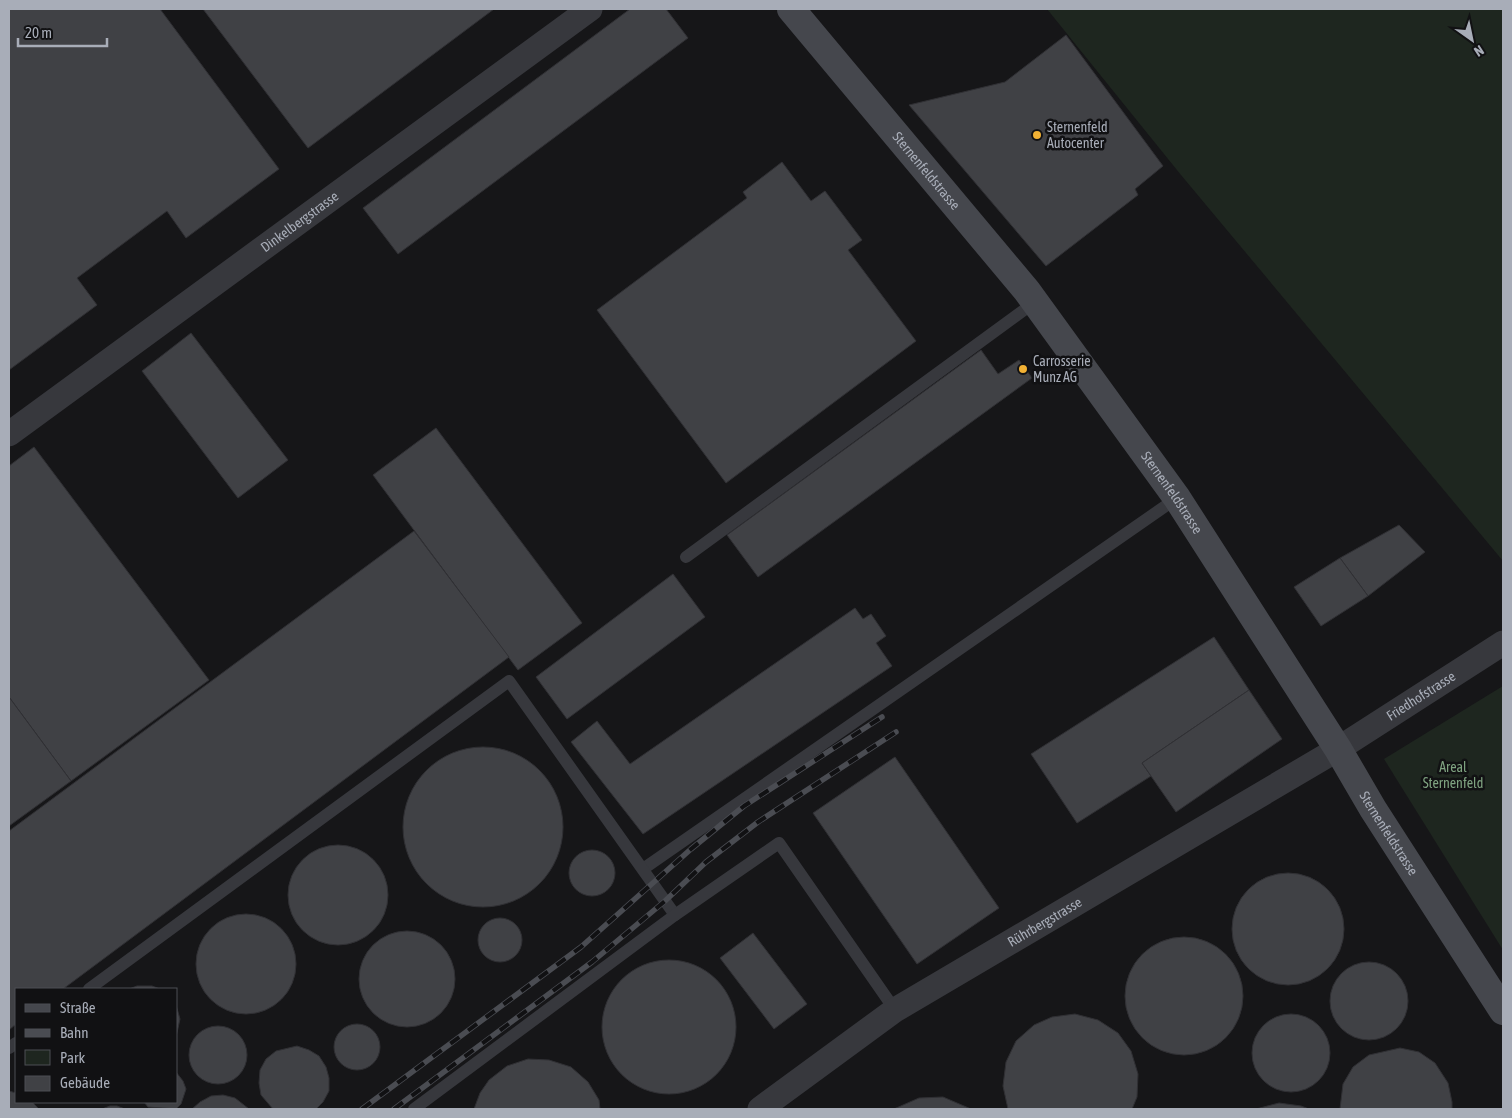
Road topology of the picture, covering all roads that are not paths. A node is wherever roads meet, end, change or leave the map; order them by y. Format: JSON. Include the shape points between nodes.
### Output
{"nodes":[{"id":1,"x":590,"y":9,"type":"edge"},
{"id":2,"x":792,"y":9,"type":"edge"},
{"id":3,"x":1035,"y":302,"type":"junction"},
{"id":4,"x":9,"y":434,"type":"edge"},
{"id":5,"x":1177,"y":498,"type":"junction"},
{"id":6,"x":686,"y":557,"type":"dead end"},
{"id":7,"x":1503,"y":643,"type":"edge"},
{"id":8,"x":1338,"y":749,"type":"junction"},
{"id":9,"x":643,"y":869,"type":"junction"},
{"id":10,"x":675,"y":915,"type":"junction"},
{"id":11,"x":90,"y":988,"type":"edge"},
{"id":12,"x":895,"y":1010,"type":"junction"},
{"id":13,"x":1503,"y":1011,"type":"edge"},
{"id":14,"x":414,"y":1109,"type":"edge"},
{"id":15,"x":760,"y":1109,"type":"edge"}],
"edges":[{"from":1,"to":4,"type":"street","name":"Dinkelbergstrasse"},
{"from":2,"to":3,"type":"street","name":"Sternenfeldstrasse"},
{"from":3,"to":5,"type":"street","name":"Sternenfeldstrasse"},
{"from":3,"to":6,"type":"lane"},
{"from":5,"to":8,"type":"street","name":"Sternenfeldstrasse"},
{"from":5,"to":9,"type":"lane"},
{"from":7,"to":8,"type":"street","name":"Friedhofstrasse"},
{"from":8,"to":12,"type":"street","name":"Rührbergstrasse"},
{"from":8,"to":13,"type":"street","name":"Sternenfeldstrasse"},
{"from":9,"to":10,"type":"lane"},
{"from":9,"to":11,"type":"lane","via":[[509,681]]},
{"from":10,"to":12,"type":"lane","via":[[779,843]]},
{"from":10,"to":14,"type":"lane"},
{"from":12,"to":15,"type":"street","name":"Rührbergstrasse"}]}
